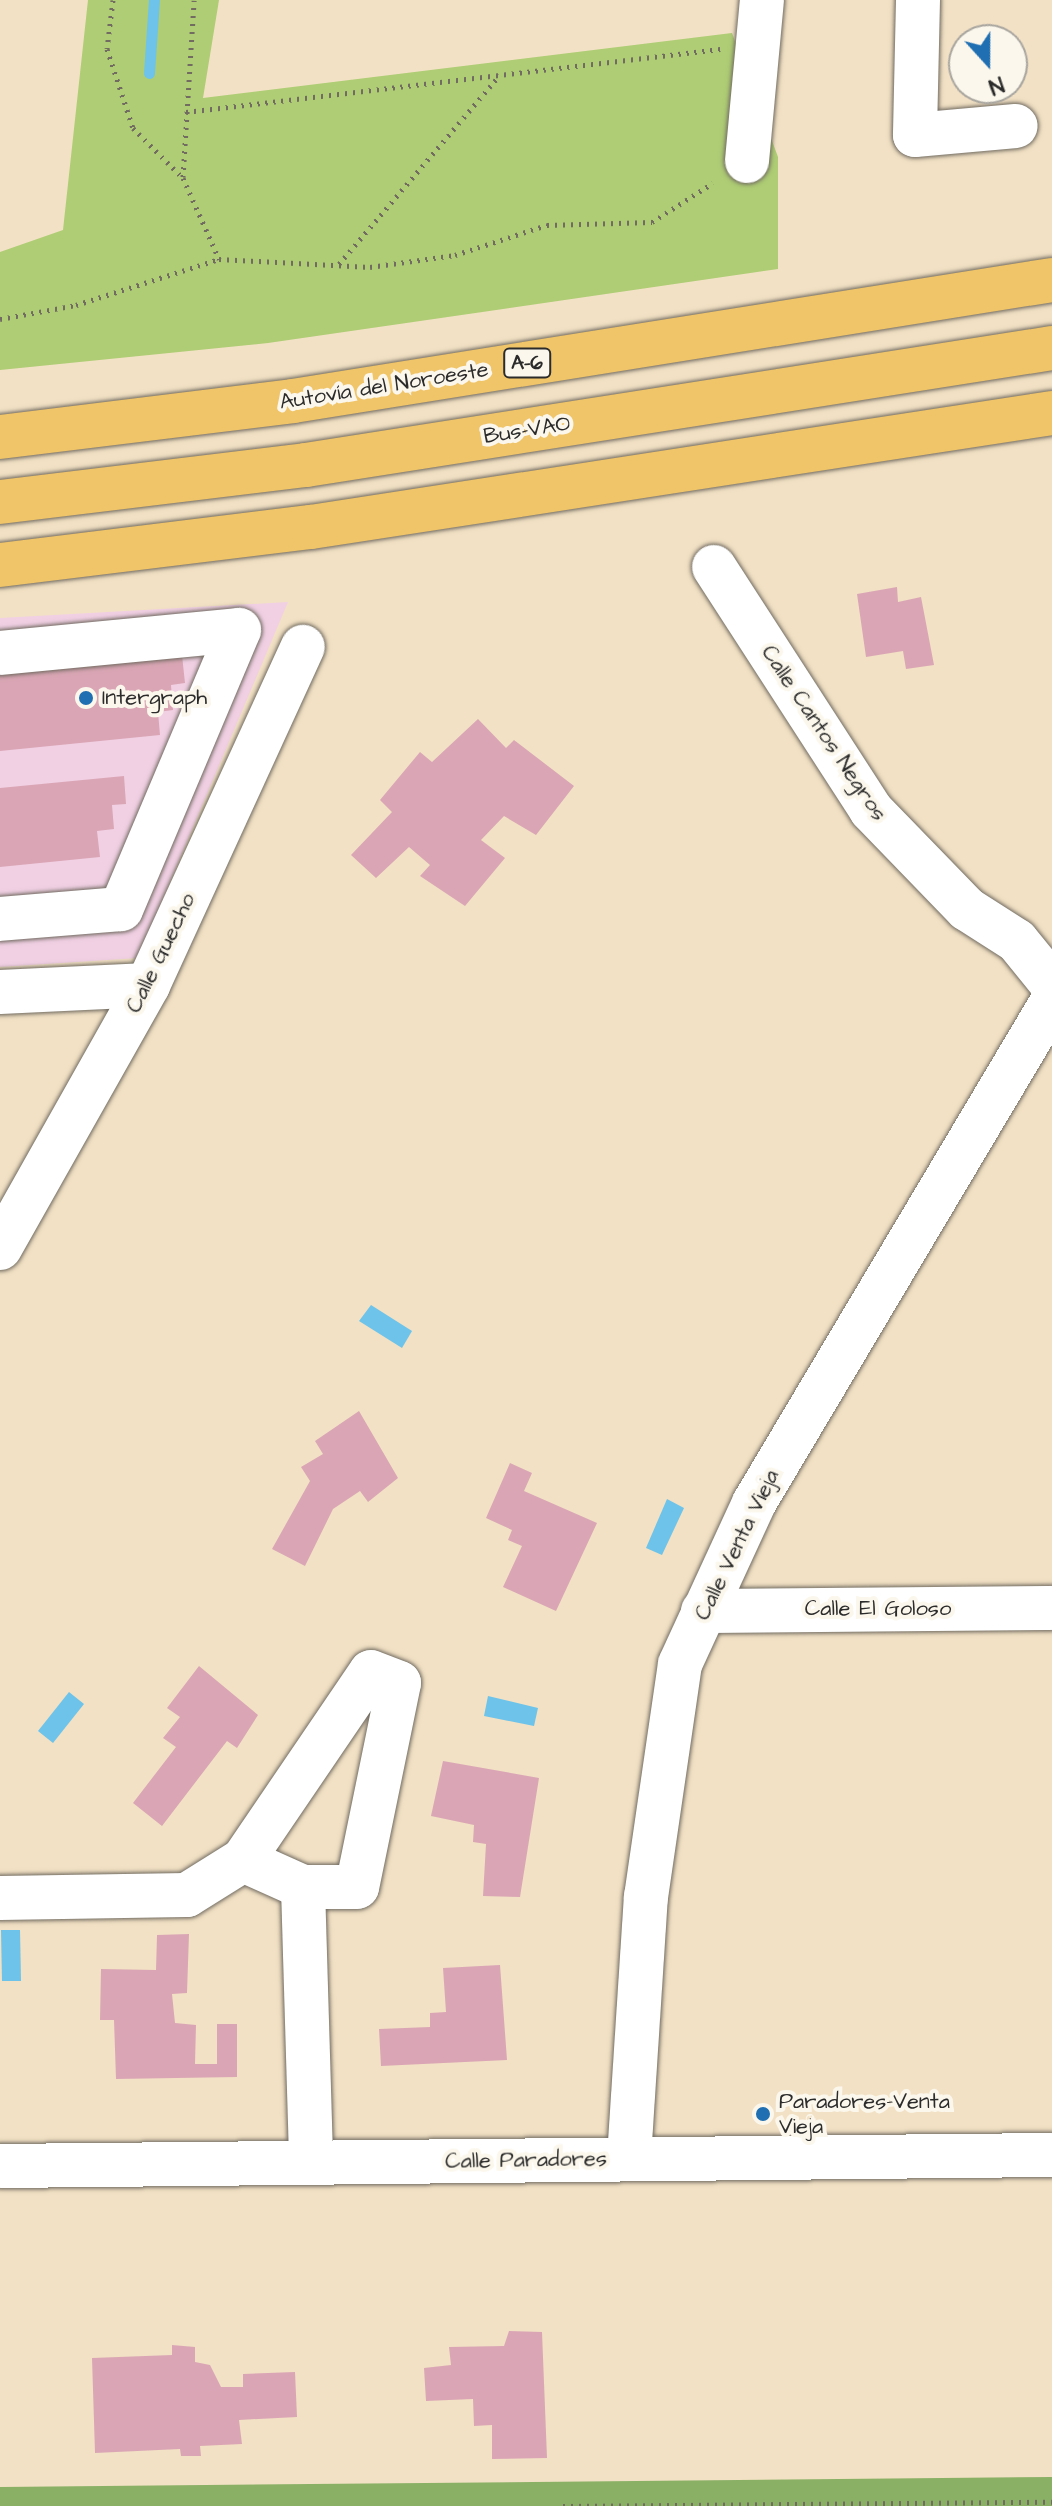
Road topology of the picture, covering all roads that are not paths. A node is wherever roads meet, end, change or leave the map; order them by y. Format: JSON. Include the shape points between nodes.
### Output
{"nodes":[{"id":1,"x":762,"y":0,"type":"edge"},
{"id":2,"x":918,"y":0,"type":"edge"},
{"id":3,"x":1016,"y":126,"type":"dead end"},
{"id":4,"x":747,"y":161,"type":"road end"},
{"id":5,"x":1052,"y":280,"type":"edge"},
{"id":6,"x":1052,"y":348,"type":"edge"},
{"id":7,"x":1052,"y":413,"type":"edge"},
{"id":8,"x":0,"y":437,"type":"edge"},
{"id":9,"x":0,"y":502,"type":"edge"},
{"id":10,"x":0,"y":565,"type":"edge"},
{"id":11,"x":714,"y":567,"type":"dead end"},
{"id":12,"x":303,"y":647,"type":"dead end"},
{"id":13,"x":0,"y":653,"type":"edge"},
{"id":14,"x":0,"y":919,"type":"edge"},
{"id":15,"x":1052,"y":984,"type":"edge"},
{"id":16,"x":148,"y":985,"type":"junction"},
{"id":17,"x":0,"y":992,"type":"edge"},
{"id":18,"x":1052,"y":1002,"type":"edge"},
{"id":19,"x":0,"y":1248,"type":"edge"},
{"id":20,"x":1052,"y":1608,"type":"edge"},
{"id":21,"x":703,"y":1611,"type":"junction"},
{"id":22,"x":243,"y":1860,"type":"junction"},
{"id":23,"x":303,"y":1887,"type":"junction"},
{"id":24,"x":0,"y":1898,"type":"edge"},
{"id":25,"x":1052,"y":2155,"type":"edge"},
{"id":26,"x":629,"y":2158,"type":"junction"},
{"id":27,"x":311,"y":2162,"type":"junction"},
{"id":28,"x":0,"y":2166,"type":"edge"}],
"edges":[{"from":1,"to":4,"type":"street"},
{"from":2,"to":3,"type":"street","via":[[915,135]]},
{"from":5,"to":8,"type":"highway","name":"Autovía del Noroeste","number":"A-6","via":[[293,401]]},
{"from":6,"to":9,"type":"highway","name":"Bus-VAO","via":[[306,465]]},
{"from":7,"to":10,"type":"highway","via":[[311,527]]},
{"from":11,"to":15,"type":"street","name":"Calle Cantos Negros","via":[[871,810],[967,909],[1017,941]]},
{"from":12,"to":16,"type":"street","name":"Calle Guecho"},
{"from":13,"to":14,"type":"street","via":[[239,630],[121,909]]},
{"from":16,"to":17,"type":"street"},
{"from":16,"to":19,"type":"street","name":"Calle Guecho"},
{"from":18,"to":21,"type":"street","name":"Calle Venta Vieja","via":[[870,1298]]},
{"from":20,"to":21,"type":"street","name":"Calle El Goloso"},
{"from":21,"to":26,"type":"street","name":"Calle Venta Vieja","via":[[680,1664],[663,1766],[646,1897]]},
{"from":22,"to":23,"type":"street"},
{"from":22,"to":23,"type":"street","via":[[371,1672],[399,1683],[357,1887]]},
{"from":22,"to":24,"type":"street","via":[[187,1895]]},
{"from":23,"to":27,"type":"street"},
{"from":25,"to":26,"type":"street","name":"Calle Paradores"},
{"from":26,"to":27,"type":"street","name":"Calle Paradores"},
{"from":27,"to":28,"type":"street","name":"Calle Paradores"}]}
